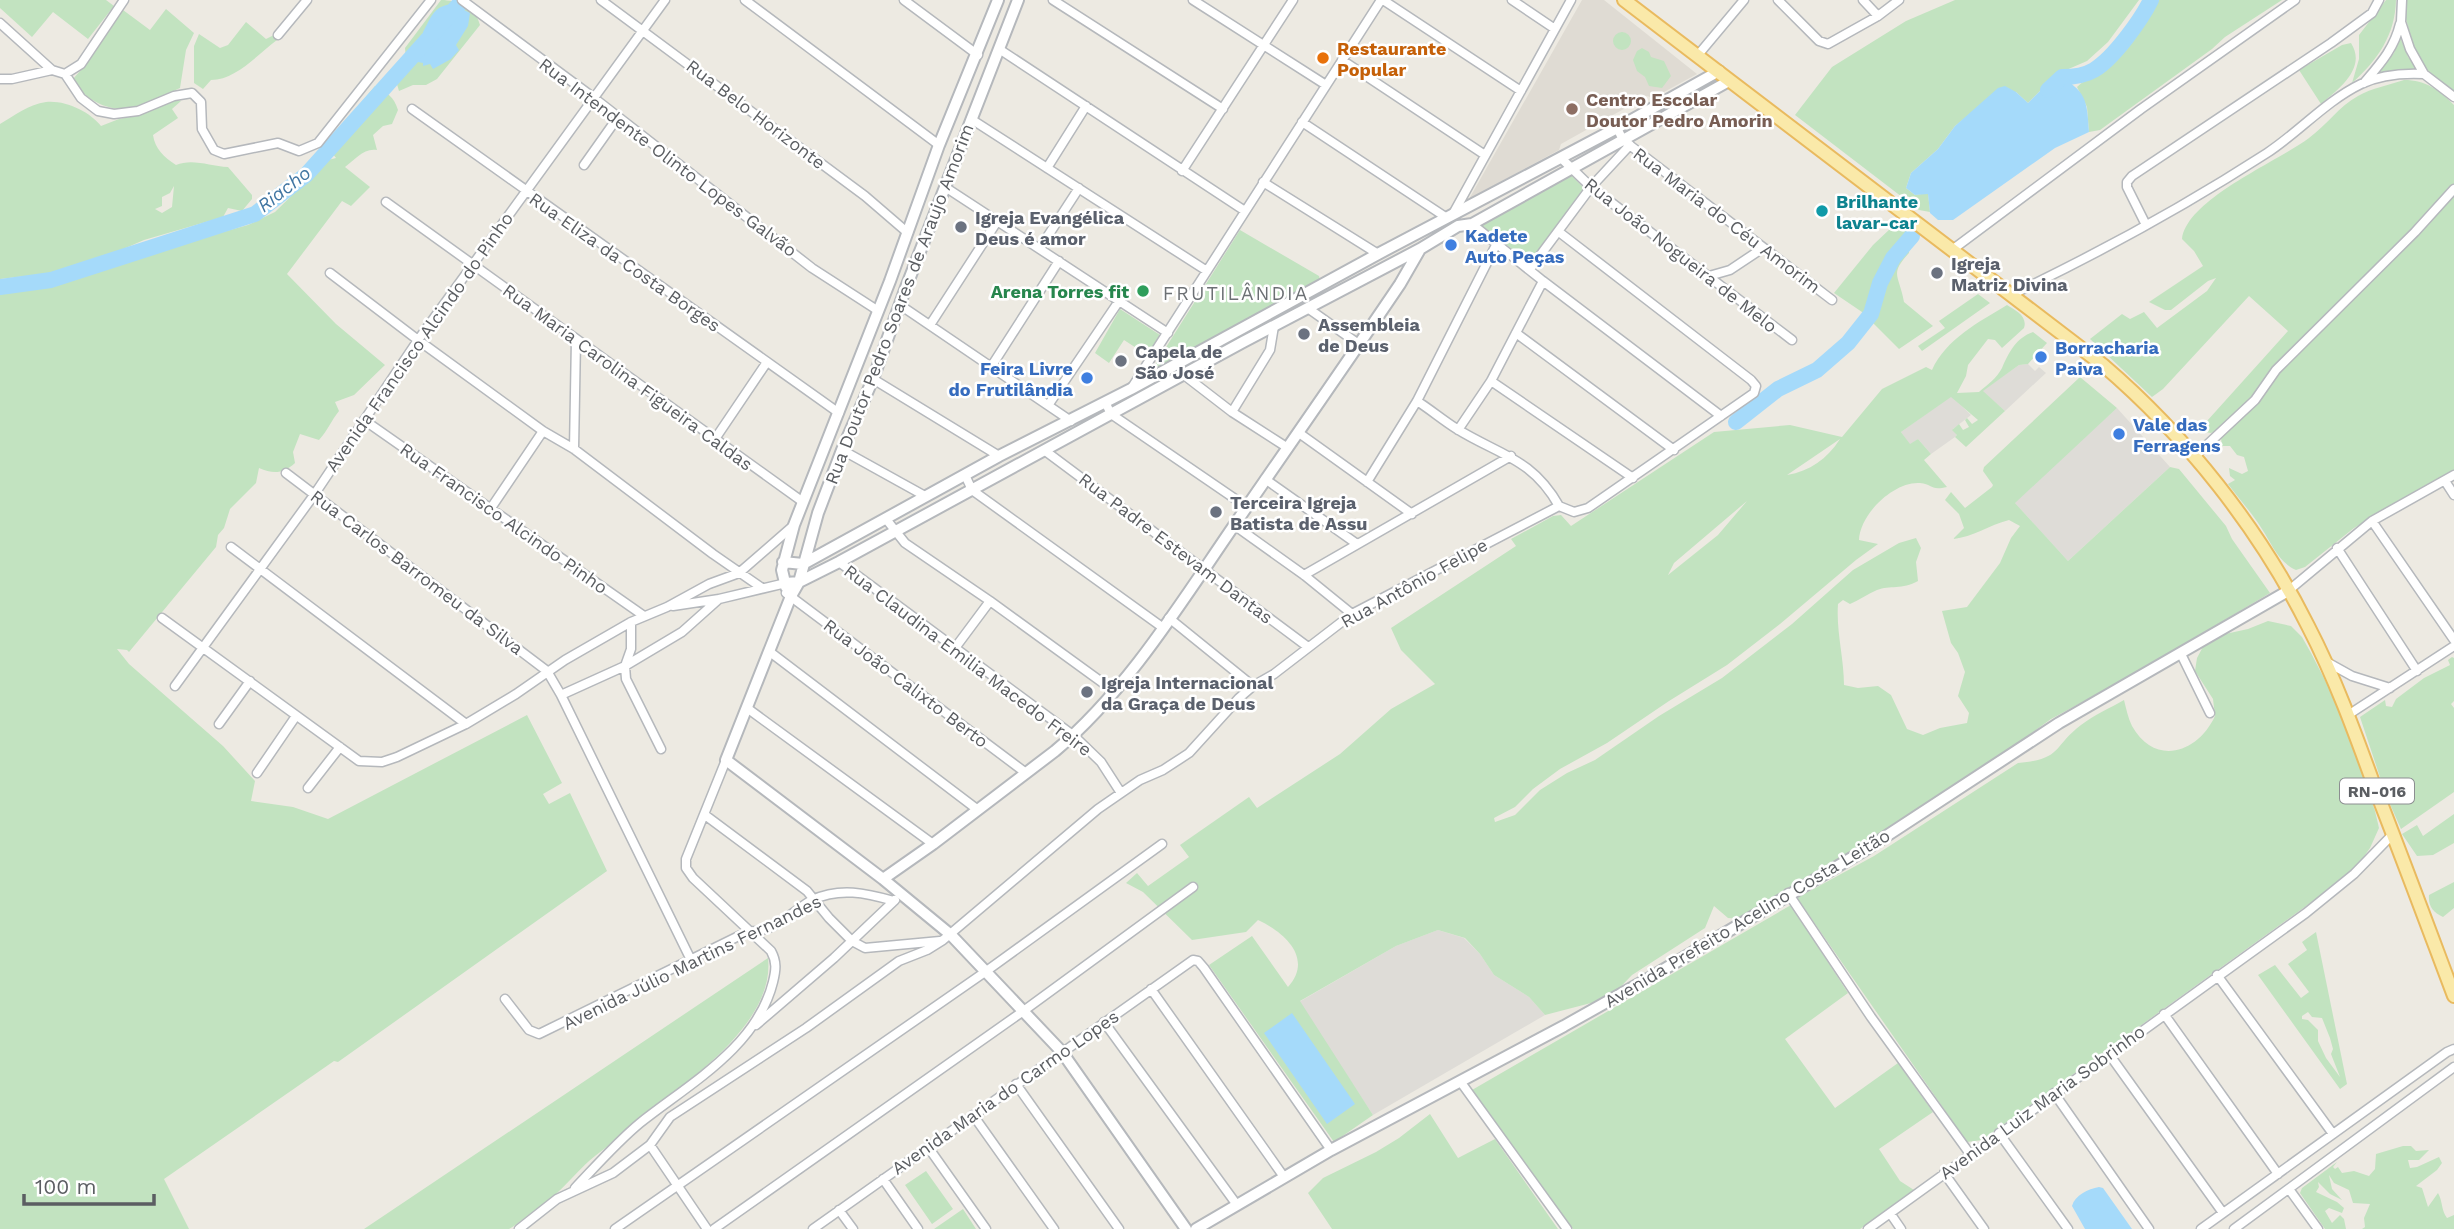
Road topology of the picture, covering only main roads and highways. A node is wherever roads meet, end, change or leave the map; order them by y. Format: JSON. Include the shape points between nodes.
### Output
{"nodes":[{"id":1,"x":1624,"y":0,"type":"edge"},
{"id":2,"x":2454,"y":996,"type":"edge"}],
"edges":[{"from":1,"to":2,"type":"main road","number":"RN-016","via":[[2117,377],[2194,457],[2243,520],[2310,628],[2348,715]]}]}
